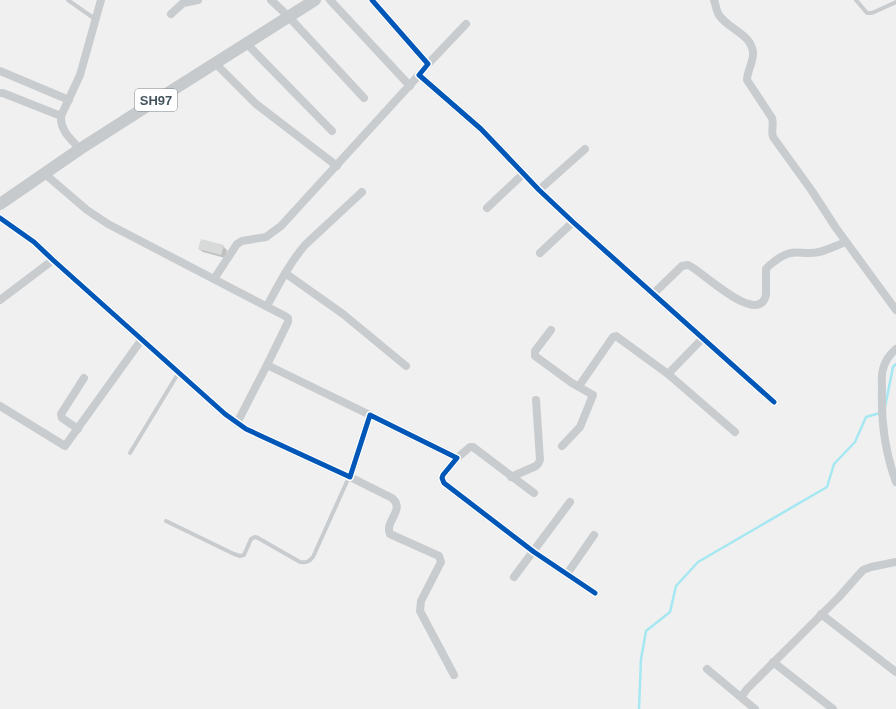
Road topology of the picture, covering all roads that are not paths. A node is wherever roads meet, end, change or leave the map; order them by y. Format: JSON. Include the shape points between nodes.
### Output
{"nodes":[{"id":1,"x":68,"y":0,"type":"edge"},
{"id":2,"x":101,"y":0,"type":"edge"},
{"id":3,"x":198,"y":0,"type":"edge"},
{"id":4,"x":270,"y":0,"type":"edge"},
{"id":5,"x":315,"y":0,"type":"edge"},
{"id":6,"x":330,"y":0,"type":"edge"},
{"id":7,"x":372,"y":0,"type":"edge"},
{"id":8,"x":714,"y":0,"type":"edge"},
{"id":9,"x":856,"y":0,"type":"edge"},
{"id":10,"x":896,"y":2,"type":"edge"},
{"id":11,"x":170,"y":14,"type":"dead end"},
{"id":12,"x":288,"y":16,"type":"junction"},
{"id":13,"x":96,"y":19,"type":"junction"},
{"id":14,"x":466,"y":24,"type":"dead end"},
{"id":15,"x":246,"y":43,"type":"junction"},
{"id":16,"x":215,"y":62,"type":"junction"},
{"id":17,"x":428,"y":64,"type":"junction"},
{"id":18,"x":0,"y":71,"type":"edge"},
{"id":19,"x":419,"y":75,"type":"junction"},
{"id":20,"x":410,"y":86,"type":"junction"},
{"id":21,"x":0,"y":93,"type":"edge"},
{"id":22,"x":364,"y":98,"type":"dead end"},
{"id":23,"x":69,"y":100,"type":"junction"},
{"id":24,"x":61,"y":116,"type":"junction"},
{"id":25,"x":332,"y":131,"type":"dead end"},
{"id":26,"x":585,"y":148,"type":"dead end"},
{"id":27,"x":80,"y":149,"type":"junction"},
{"id":28,"x":337,"y":166,"type":"junction"},
{"id":29,"x":45,"y":174,"type":"junction"},
{"id":30,"x":523,"y":174,"type":"junction"},
{"id":31,"x":539,"y":190,"type":"junction"},
{"id":32,"x":362,"y":192,"type":"dead end"},
{"id":33,"x":0,"y":204,"type":"edge"},
{"id":34,"x":488,"y":208,"type":"dead end"},
{"id":35,"x":0,"y":218,"type":"edge"},
{"id":36,"x":572,"y":222,"type":"junction"},
{"id":37,"x":846,"y":242,"type":"junction"},
{"id":38,"x":540,"y":253,"type":"dead end"},
{"id":39,"x":53,"y":260,"type":"junction"},
{"id":40,"x":285,"y":273,"type":"junction"},
{"id":41,"x":214,"y":279,"type":"junction"},
{"id":42,"x":653,"y":294,"type":"junction"},
{"id":43,"x":0,"y":300,"type":"edge"},
{"id":44,"x":267,"y":306,"type":"junction"},
{"id":45,"x":896,"y":310,"type":"edge"},
{"id":46,"x":551,"y":330,"type":"dead end"},
{"id":47,"x":703,"y":338,"type":"junction"},
{"id":48,"x":142,"y":339,"type":"junction"},
{"id":49,"x":896,"y":349,"type":"edge"},
{"id":50,"x":267,"y":365,"type":"junction"},
{"id":51,"x":406,"y":366,"type":"dead end"},
{"id":52,"x":179,"y":372,"type":"junction"},
{"id":53,"x":668,"y":374,"type":"junction"},
{"id":54,"x":84,"y":378,"type":"dead end"},
{"id":55,"x":579,"y":386,"type":"junction"},
{"id":56,"x":536,"y":400,"type":"dead end"},
{"id":57,"x":774,"y":402,"type":"dead end"},
{"id":58,"x":0,"y":406,"type":"edge"},
{"id":59,"x":370,"y":415,"type":"junction"},
{"id":60,"x":237,"y":423,"type":"junction"},
{"id":61,"x":78,"y":429,"type":"junction"},
{"id":62,"x":735,"y":432,"type":"dead end"},
{"id":63,"x":562,"y":446,"type":"dead end"},
{"id":64,"x":130,"y":453,"type":"dead end"},
{"id":65,"x":457,"y":458,"type":"junction"},
{"id":66,"x":350,"y":476,"type":"junction"},
{"id":67,"x":511,"y":477,"type":"junction"},
{"id":68,"x":896,"y":482,"type":"edge"},
{"id":69,"x":534,"y":493,"type":"dead end"},
{"id":70,"x":570,"y":502,"type":"dead end"},
{"id":71,"x":166,"y":521,"type":"dead end"},
{"id":72,"x":594,"y":535,"type":"dead end"},
{"id":73,"x":534,"y":552,"type":"junction"},
{"id":74,"x":896,"y":562,"type":"edge"},
{"id":75,"x":567,"y":574,"type":"junction"},
{"id":76,"x":514,"y":577,"type":"dead end"},
{"id":77,"x":595,"y":593,"type":"dead end"},
{"id":78,"x":821,"y":614,"type":"junction"},
{"id":79,"x":773,"y":662,"type":"junction"},
{"id":80,"x":707,"y":669,"type":"dead end"},
{"id":81,"x":896,"y":672,"type":"edge"},
{"id":82,"x":454,"y":675,"type":"dead end"},
{"id":83,"x":742,"y":696,"type":"junction"},
{"id":84,"x":755,"y":709,"type":"edge"},
{"id":85,"x":833,"y":709,"type":"edge"}],
"edges":[{"from":1,"to":13,"type":"lane"},
{"from":2,"to":13,"type":"street"},
{"from":3,"to":11,"type":"street","via":[[186,1]]},
{"from":4,"to":12,"type":"street"},
{"from":5,"to":12,"type":"main road","number":"SH97"},
{"from":6,"to":20,"type":"street"},
{"from":7,"to":17,"type":"street"},
{"from":8,"to":37,"type":"street","via":[[722,19],[742,34],[750,44],[753,54],[747,80],[772,118],[773,137]]},
{"from":9,"to":10,"type":"lane","via":[[867,14]]},
{"from":12,"to":15,"type":"main road","number":"SH97"},
{"from":12,"to":22,"type":"street"},
{"from":13,"to":23,"type":"street","via":[[81,71]]},
{"from":14,"to":17,"type":"street"},
{"from":15,"to":16,"type":"main road","number":"SH97"},
{"from":15,"to":25,"type":"street"},
{"from":16,"to":27,"type":"main road","number":"SH97"},
{"from":16,"to":28,"type":"street","via":[[256,104]]},
{"from":17,"to":19,"type":"street"},
{"from":18,"to":23,"type":"street"},
{"from":19,"to":20,"type":"street"},
{"from":19,"to":30,"type":"street","via":[[481,129]]},
{"from":20,"to":28,"type":"street"},
{"from":21,"to":24,"type":"street"},
{"from":23,"to":24,"type":"street"},
{"from":24,"to":27,"type":"street","via":[[64,132]]},
{"from":26,"to":31,"type":"street"},
{"from":27,"to":29,"type":"main road","number":"SH97"},
{"from":28,"to":41,"type":"street","via":[[274,232],[266,237],[237,244]]},
{"from":29,"to":33,"type":"main road","number":"SH97"},
{"from":29,"to":41,"type":"street","via":[[87,210],[108,224]]},
{"from":30,"to":31,"type":"street"},
{"from":30,"to":34,"type":"street"},
{"from":31,"to":36,"type":"street"},
{"from":32,"to":40,"type":"street","via":[[305,245]]},
{"from":35,"to":39,"type":"street","via":[[34,242]]},
{"from":36,"to":38,"type":"street"},
{"from":36,"to":42,"type":"street"},
{"from":37,"to":42,"type":"street","via":[[820,252],[787,252],[782,255],[766,269],[765,300],[756,305],[735,299],[688,265],[682,266]]},
{"from":37,"to":45,"type":"street"},
{"from":39,"to":43,"type":"street"},
{"from":39,"to":48,"type":"street"},
{"from":40,"to":44,"type":"street"},
{"from":40,"to":51,"type":"street","via":[[344,314]]},
{"from":41,"to":44,"type":"street"},
{"from":42,"to":47,"type":"street"},
{"from":44,"to":50,"type":"street","via":[[288,318]]},
{"from":46,"to":55,"type":"street","via":[[534,354]]},
{"from":47,"to":53,"type":"street"},
{"from":47,"to":57,"type":"street"},
{"from":48,"to":52,"type":"street"},
{"from":48,"to":61,"type":"street"},
{"from":49,"to":68,"type":"street","via":[[882,370],[881,407],[884,440]]},
{"from":50,"to":59,"type":"street"},
{"from":50,"to":60,"type":"street"},
{"from":52,"to":60,"type":"street"},
{"from":52,"to":64,"type":"lane"},
{"from":53,"to":55,"type":"street","via":[[614,336]]},
{"from":53,"to":62,"type":"street"},
{"from":54,"to":61,"type":"street","via":[[61,414],[62,418]]},
{"from":55,"to":63,"type":"street","via":[[592,393],[593,398],[580,427]]},
{"from":56,"to":67,"type":"street","via":[[540,460],[536,466]]},
{"from":58,"to":61,"type":"street","via":[[64,446]]},
{"from":59,"to":65,"type":"street"},
{"from":59,"to":66,"type":"street"},
{"from":60,"to":66,"type":"street"},
{"from":65,"to":67,"type":"street","via":[[473,447]]},
{"from":65,"to":73,"type":"street","via":[[443,475],[444,483]]},
{"from":66,"to":71,"type":"lane","via":[[313,557],[305,563],[255,537],[251,539],[244,555],[240,556]]},
{"from":66,"to":82,"type":"street","via":[[396,501],[396,509],[389,528],[390,534],[441,558],[421,601],[420,611]]},
{"from":67,"to":69,"type":"street"},
{"from":70,"to":73,"type":"street"},
{"from":72,"to":75,"type":"street"},
{"from":73,"to":75,"type":"street"},
{"from":73,"to":76,"type":"street"},
{"from":74,"to":78,"type":"street","via":[[863,570]]},
{"from":75,"to":77,"type":"street"},
{"from":78,"to":79,"type":"street"},
{"from":78,"to":81,"type":"street"},
{"from":79,"to":83,"type":"street"},
{"from":79,"to":85,"type":"street"},
{"from":80,"to":83,"type":"street"},
{"from":83,"to":84,"type":"street"}]}
